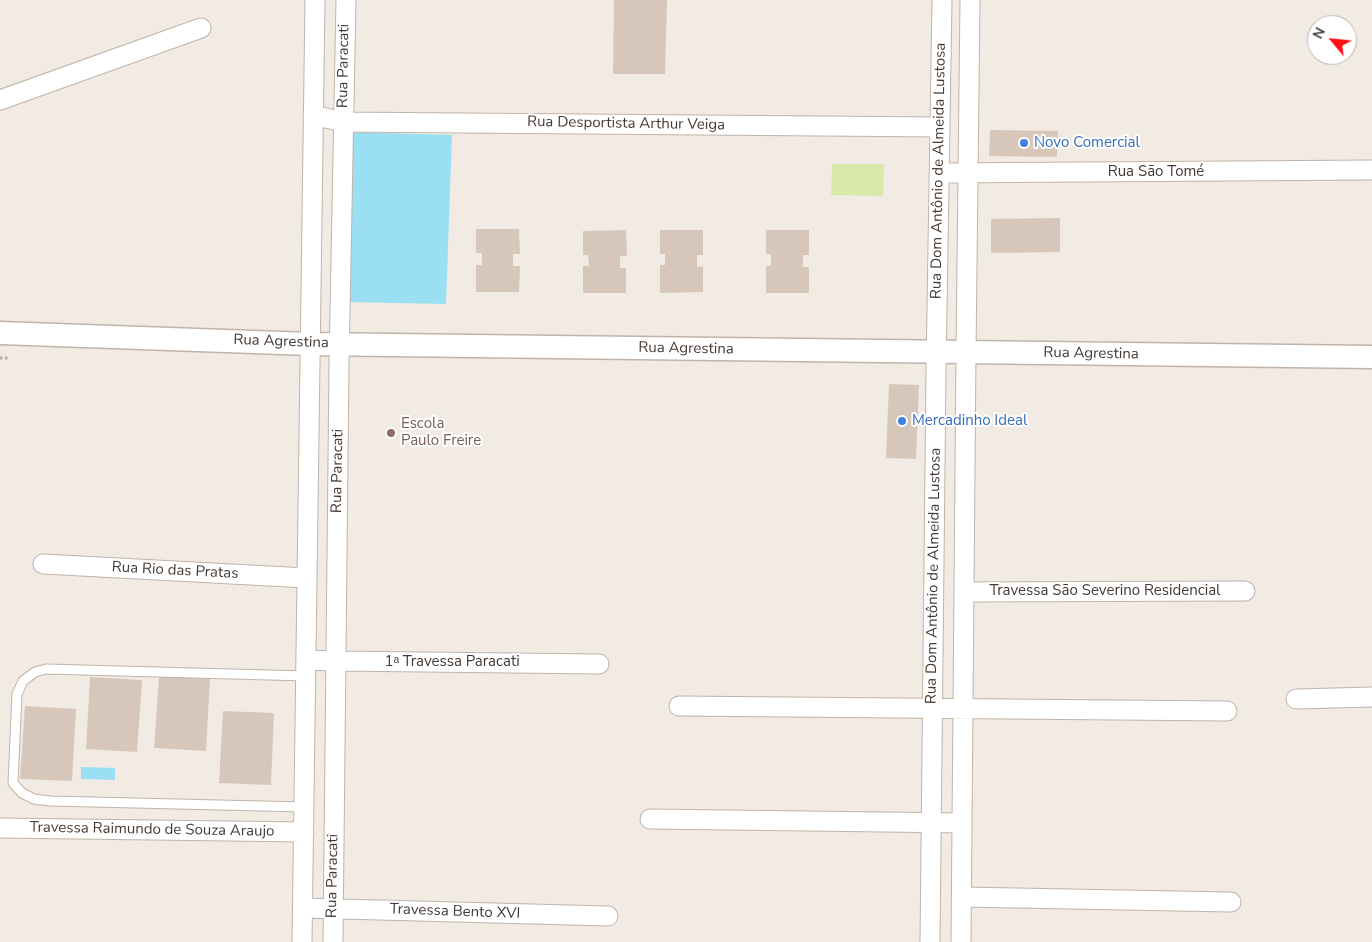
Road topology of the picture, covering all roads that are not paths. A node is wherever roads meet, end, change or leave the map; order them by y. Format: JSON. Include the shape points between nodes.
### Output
{"nodes":[{"id":1,"x":315,"y":0,"type":"edge"},
{"id":2,"x":346,"y":0,"type":"edge"},
{"id":3,"x":942,"y":0,"type":"edge"},
{"id":4,"x":970,"y":0,"type":"edge"},
{"id":5,"x":201,"y":28,"type":"dead end"},
{"id":6,"x":0,"y":100,"type":"edge"},
{"id":7,"x":313,"y":115,"type":"junction"},
{"id":8,"x":343,"y":122,"type":"junction"},
{"id":9,"x":940,"y":127,"type":"junction"},
{"id":10,"x":1372,"y":170,"type":"edge"},
{"id":11,"x":940,"y":173,"type":"junction"},
{"id":12,"x":969,"y":173,"type":"junction"},
{"id":13,"x":0,"y":333,"type":"edge"},
{"id":14,"x":310,"y":344,"type":"junction"},
{"id":15,"x":339,"y":344,"type":"junction"},
{"id":16,"x":936,"y":352,"type":"junction"},
{"id":17,"x":966,"y":352,"type":"junction"},
{"id":18,"x":1372,"y":357,"type":"edge"},
{"id":19,"x":43,"y":564,"type":"dead end"},
{"id":20,"x":307,"y":578,"type":"junction"},
{"id":21,"x":1245,"y":591,"type":"dead end"},
{"id":22,"x":964,"y":592,"type":"junction"},
{"id":23,"x":336,"y":661,"type":"junction"},
{"id":24,"x":599,"y":664,"type":"dead end"},
{"id":25,"x":306,"y":668,"type":"junction"},
{"id":26,"x":1372,"y":698,"type":"edge"},
{"id":27,"x":1296,"y":699,"type":"dead end"},
{"id":28,"x":680,"y":706,"type":"dead end"},
{"id":29,"x":933,"y":708,"type":"junction"},
{"id":30,"x":963,"y":708,"type":"junction"},
{"id":31,"x":1227,"y":711,"type":"dead end"},
{"id":32,"x":304,"y":808,"type":"junction"},
{"id":33,"x":650,"y":819,"type":"dead end"},
{"id":34,"x":931,"y":822,"type":"junction"},
{"id":35,"x":962,"y":823,"type":"junction"},
{"id":36,"x":0,"y":828,"type":"edge"},
{"id":37,"x":304,"y":832,"type":"junction"},
{"id":38,"x":962,"y":897,"type":"junction"},
{"id":39,"x":1231,"y":902,"type":"dead end"},
{"id":40,"x":303,"y":908,"type":"junction"},
{"id":41,"x":333,"y":908,"type":"junction"},
{"id":42,"x":608,"y":916,"type":"dead end"},
{"id":43,"x":302,"y":942,"type":"edge"},
{"id":44,"x":333,"y":942,"type":"edge"},
{"id":45,"x":930,"y":942,"type":"edge"},
{"id":46,"x":961,"y":942,"type":"edge"}],
"edges":[{"from":1,"to":7,"type":"street","name":"Rua Paracati"},
{"from":2,"to":8,"type":"street","name":"Rua Paracati"},
{"from":3,"to":9,"type":"street","name":"Rua Dom Antônio de Almeida Lustosa"},
{"from":4,"to":12,"type":"street","name":"Rua Dom Antônio de Almeida Lustosa"},
{"from":5,"to":6,"type":"street"},
{"from":7,"to":8,"type":"street","name":"Rua Desportista Arthur Veiga"},
{"from":7,"to":14,"type":"street","name":"Rua Paracati"},
{"from":8,"to":9,"type":"street","name":"Rua Desportista Arthur Veiga"},
{"from":8,"to":15,"type":"street","name":"Rua Paracati"},
{"from":9,"to":11,"type":"street","name":"Rua Dom Antônio de Almeida Lustosa"},
{"from":10,"to":12,"type":"street","name":"Rua São Tomé"},
{"from":11,"to":12,"type":"street","name":"Rua São Tomé"},
{"from":11,"to":16,"type":"street","name":"Rua Dom Antônio de Almeida Lustosa"},
{"from":12,"to":17,"type":"street","name":"Rua Dom Antônio de Almeida Lustosa"},
{"from":13,"to":14,"type":"street","name":"Rua Agrestina"},
{"from":14,"to":15,"type":"street","name":"Rua Agrestina"},
{"from":14,"to":20,"type":"street","name":"Rua Paracati"},
{"from":15,"to":16,"type":"street","name":"Rua Agrestina"},
{"from":15,"to":23,"type":"street","name":"Rua Paracati"},
{"from":16,"to":17,"type":"street","name":"Rua Agrestina"},
{"from":16,"to":29,"type":"street","name":"Rua Dom Antônio de Almeida Lustosa"},
{"from":17,"to":18,"type":"street","name":"Rua Agrestina"},
{"from":17,"to":22,"type":"street","name":"Rua Dom Antônio de Almeida Lustosa"},
{"from":19,"to":20,"type":"street","name":"Rua Rio das Pratas"},
{"from":20,"to":25,"type":"street","name":"Rua Paracati"},
{"from":21,"to":22,"type":"street","name":"Travessa São Severino Residencial"},
{"from":22,"to":30,"type":"street","name":"Rua Dom Antônio de Almeida Lustosa"},
{"from":23,"to":24,"type":"street","name":"1ᵃ Travessa Paracati"},
{"from":23,"to":25,"type":"street","name":"1ᵃ Travessa Paracati"},
{"from":23,"to":41,"type":"street","name":"Rua Paracati"},
{"from":25,"to":32,"type":"street","name":"Rua Paracati"},
{"from":25,"to":32,"type":"lane","via":[[46,669],[34,672],[23,681],[17,694],[13,783],[34,799],[50,801]]},
{"from":26,"to":27,"type":"street"},
{"from":28,"to":29,"type":"street"},
{"from":29,"to":30,"type":"street"},
{"from":29,"to":34,"type":"street","name":"Rua Dom Antônio de Almeida Lustosa"},
{"from":30,"to":31,"type":"street"},
{"from":30,"to":35,"type":"street","name":"Rua Dom Antônio de Almeida Lustosa"},
{"from":32,"to":37,"type":"street","name":"Rua Paracati"},
{"from":33,"to":34,"type":"street"},
{"from":34,"to":35,"type":"street"},
{"from":34,"to":45,"type":"street","name":"Rua Dom Antônio de Almeida Lustosa"},
{"from":35,"to":38,"type":"street","name":"Rua Dom Antônio de Almeida Lustosa"},
{"from":36,"to":37,"type":"street","name":"Travessa Raimundo de Souza Araujo"},
{"from":37,"to":40,"type":"street","name":"Rua Paracati"},
{"from":38,"to":39,"type":"street"},
{"from":38,"to":46,"type":"street","name":"Rua Dom Antônio de Almeida Lustosa"},
{"from":40,"to":41,"type":"street","name":"Travessa Bento XVI"},
{"from":40,"to":43,"type":"street","name":"Rua Paracati"},
{"from":41,"to":42,"type":"street","name":"Travessa Bento XVI"},
{"from":41,"to":44,"type":"street","name":"Rua Paracati"}]}
